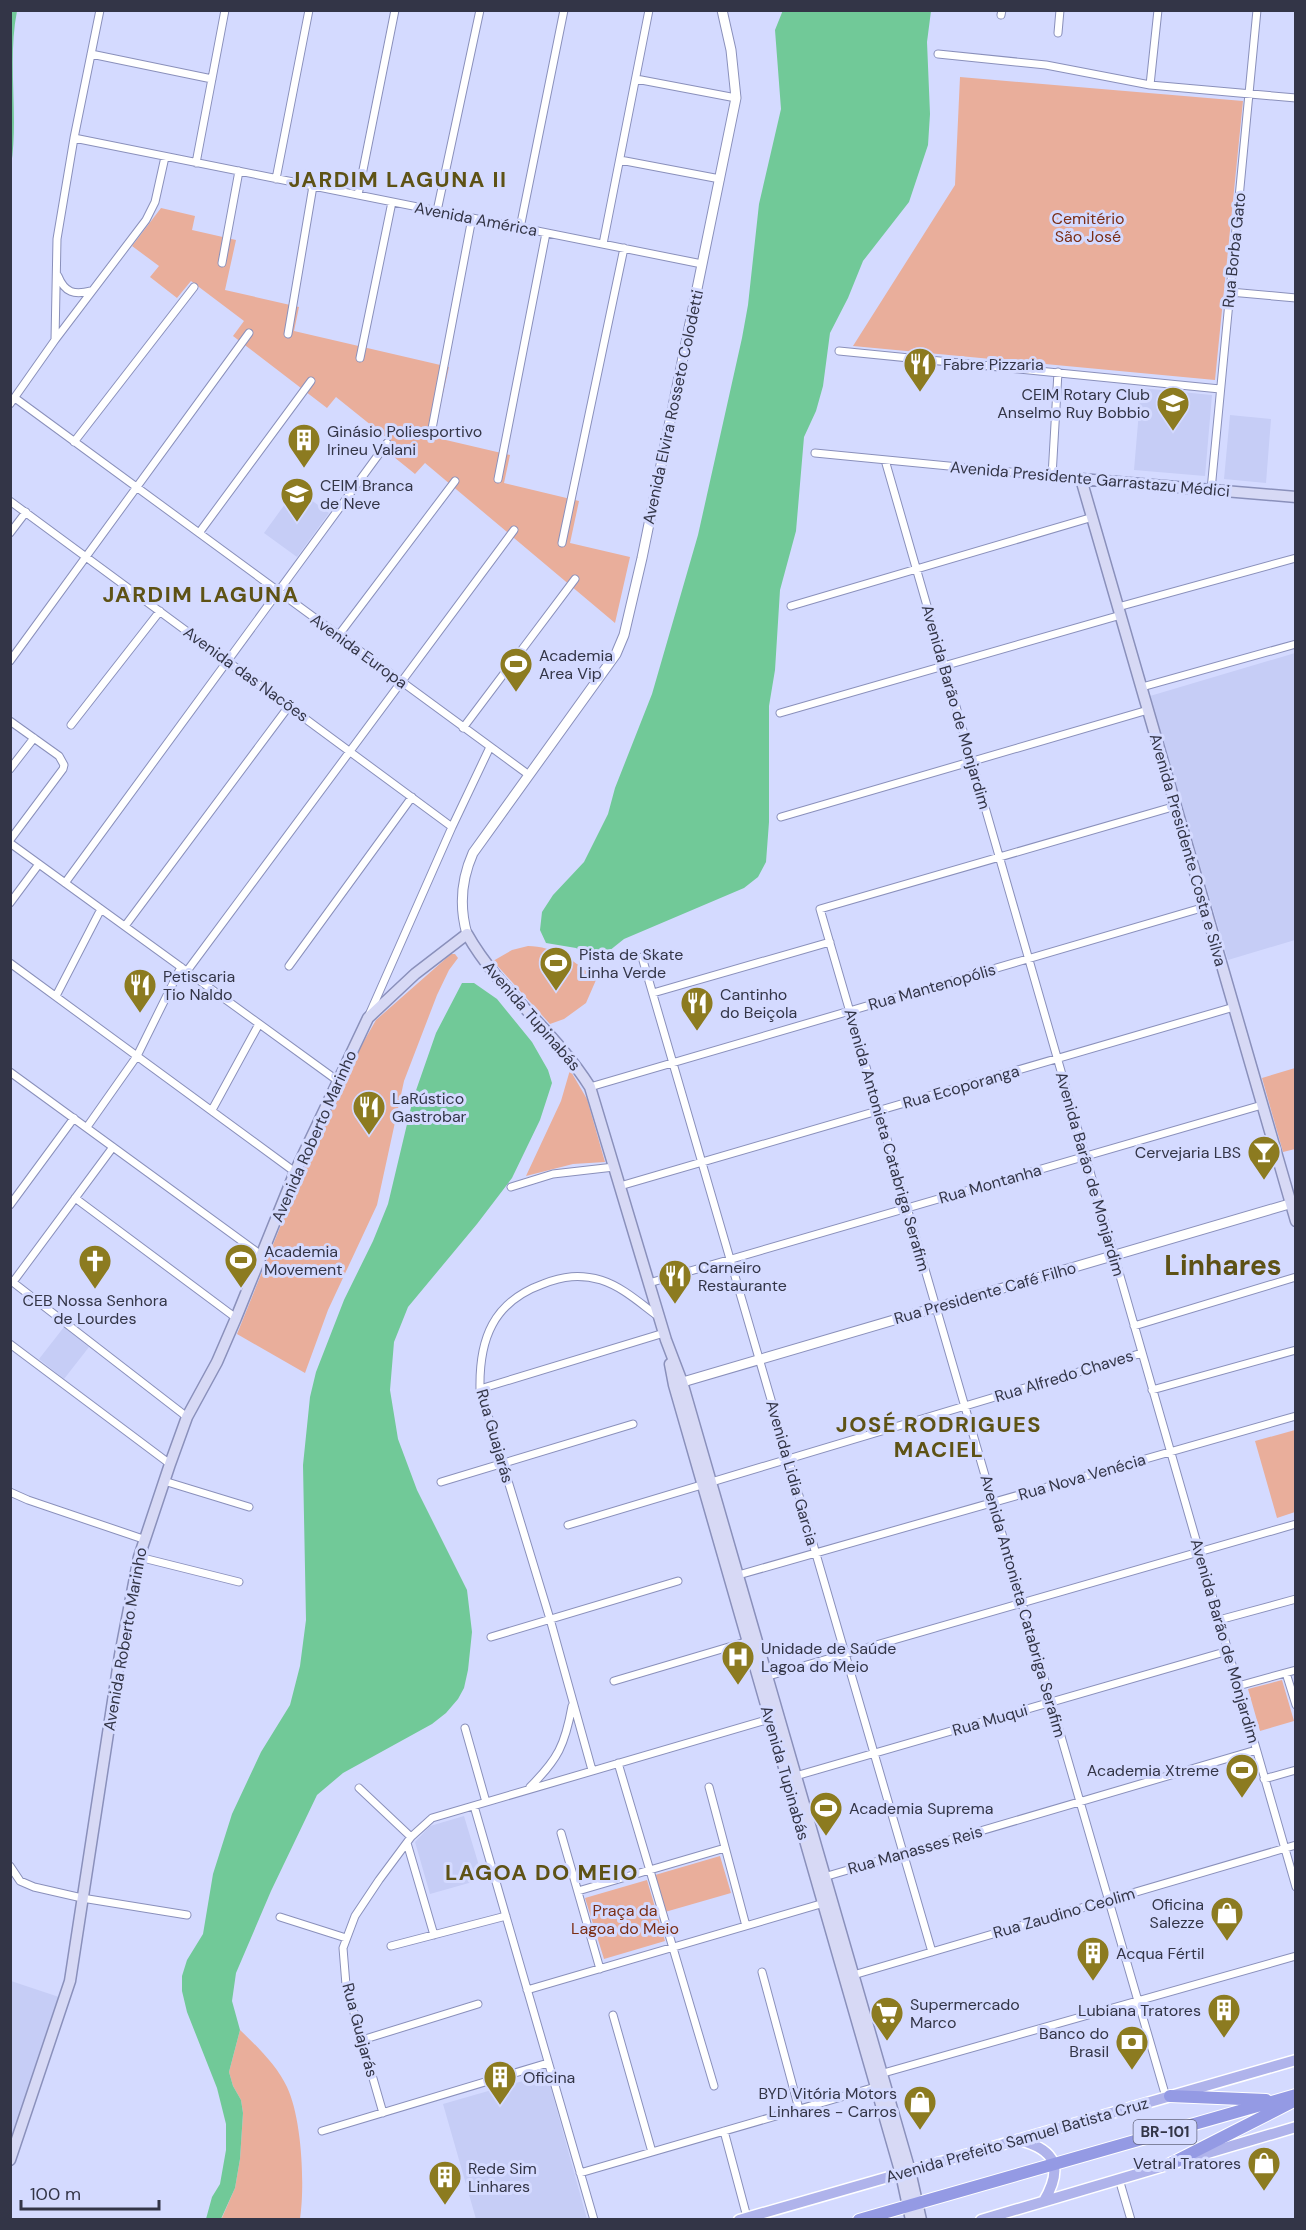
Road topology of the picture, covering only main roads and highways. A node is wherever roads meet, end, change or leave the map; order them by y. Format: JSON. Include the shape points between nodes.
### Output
{"nodes":[{"id":1,"x":1081,"y":478,"type":"joint"},
{"id":2,"x":1296,"y":497,"type":"edge"},
{"id":3,"x":467,"y":934,"type":"joint"},
{"id":4,"x":1293,"y":1202,"type":"edge"},
{"id":5,"x":1296,"y":1221,"type":"edge"},
{"id":6,"x":1296,"y":2060,"type":"edge"},
{"id":7,"x":1168,"y":2096,"type":"junction"},
{"id":8,"x":1296,"y":2096,"type":"edge"},
{"id":9,"x":1296,"y":2100,"type":"edge"},
{"id":10,"x":1276,"y":2101,"type":"junction"},
{"id":11,"x":1296,"y":2127,"type":"edge"},
{"id":12,"x":1017,"y":2140,"type":"junction"},
{"id":13,"x":10,"y":2160,"type":"edge"},
{"id":14,"x":1054,"y":2164,"type":"junction"},
{"id":15,"x":1170,"y":2164,"type":"junction"},
{"id":16,"x":905,"y":2172,"type":"junction"},
{"id":17,"x":1044,"y":2201,"type":"junction"},
{"id":18,"x":912,"y":2204,"type":"junction"},
{"id":19,"x":743,"y":2218,"type":"edge"},
{"id":20,"x":860,"y":2220,"type":"edge"},
{"id":21,"x":911,"y":2220,"type":"edge"},
{"id":22,"x":921,"y":2220,"type":"edge"},
{"id":23,"x":981,"y":2220,"type":"edge"}],
"edges":[{"from":1,"to":2,"type":"main road","name":"Avenida Presidente Garrastazu Médici"},
{"from":1,"to":4,"type":"main road","name":"Avenida Presidente Costa e Silva"},
{"from":3,"to":13,"type":"main road","name":"Avenida Roberto Marinho","via":[[368,1018],[295,1172],[217,1362],[187,1418],[138,1557],[70,1980]]},
{"from":3,"to":16,"type":"main road","name":"Avenida Tupinabás","via":[[485,962],[571,1059],[590,1087]]},
{"from":4,"to":5,"type":"main road","name":"Avenida Presidente Costa e Silva"},
{"from":6,"to":7,"type":"main road","name":"Avenida Prefeito Samuel Batista Cruz"},
{"from":7,"to":10,"type":"highway"},
{"from":7,"to":12,"type":"main road","name":"Avenida Prefeito Samuel Batista Cruz"},
{"from":8,"to":10,"type":"highway","number":"BR-101"},
{"from":9,"to":15,"type":"highway"},
{"from":10,"to":14,"type":"highway","number":"BR-101"},
{"from":11,"to":15,"type":"main road"},
{"from":12,"to":14,"type":"main road","via":[[1037,2145]]},
{"from":12,"to":16,"type":"main road","name":"Avenida Prefeito Samuel Batista Cruz"},
{"from":14,"to":17,"type":"main road","via":[[1052,2188]]},
{"from":14,"to":18,"type":"highway","number":"BR-101"},
{"from":15,"to":17,"type":"main road"},
{"from":16,"to":18,"type":"main road","name":"Avenida Tupinabás"},
{"from":16,"to":19,"type":"main road","name":"Avenida Prefeito Samuel Batista Cruz"},
{"from":17,"to":23,"type":"main road"},
{"from":18,"to":20,"type":"highway","number":"BR-101"},
{"from":18,"to":21,"type":"main road"},
{"from":18,"to":22,"type":"main road"}]}
